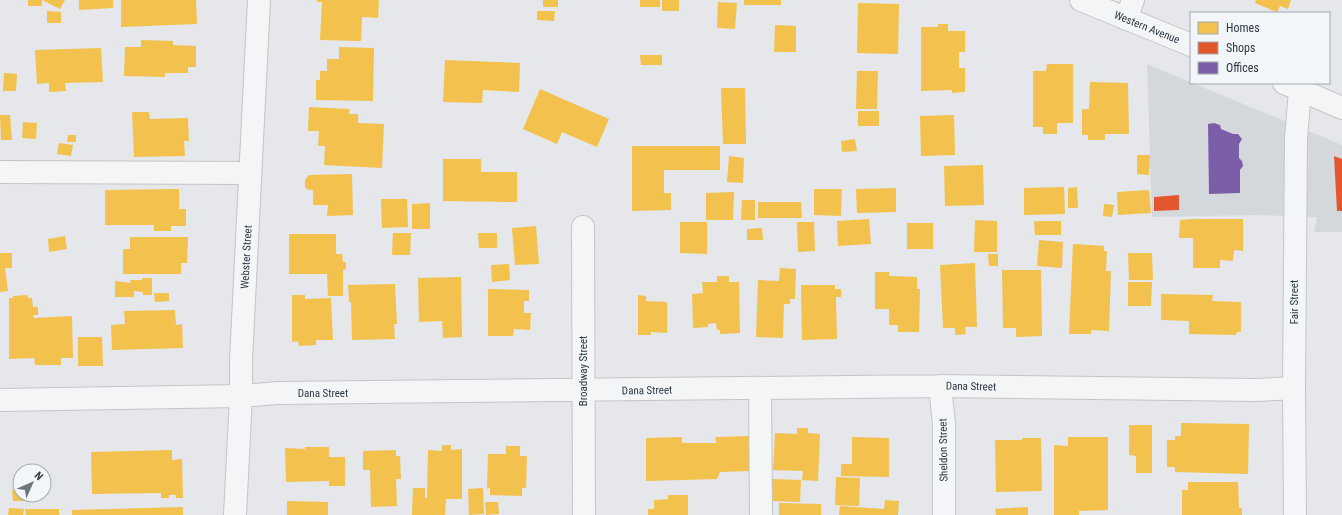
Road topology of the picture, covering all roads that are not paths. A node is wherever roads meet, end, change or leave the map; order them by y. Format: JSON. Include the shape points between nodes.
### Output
{"nodes":[{"id":1,"x":258,"y":0,"type":"edge"},
{"id":2,"x":1081,"y":0,"type":"edge"},
{"id":3,"x":1129,"y":9,"type":"edge"},
{"id":4,"x":1190,"y":44,"type":"edge"},
{"id":5,"x":1292,"y":86,"type":"edge"},
{"id":6,"x":1342,"y":108,"type":"edge"},
{"id":7,"x":0,"y":172,"type":"edge"},
{"id":8,"x":250,"y":173,"type":"junction"},
{"id":9,"x":583,"y":227,"type":"dead end"},
{"id":10,"x":940,"y":386,"type":"junction"},
{"id":11,"x":760,"y":388,"type":"junction"},
{"id":12,"x":1294,"y":388,"type":"junction"},
{"id":13,"x":583,"y":391,"type":"junction"},
{"id":14,"x":241,"y":396,"type":"junction"},
{"id":15,"x":0,"y":400,"type":"edge"},
{"id":16,"x":236,"y":515,"type":"edge"},
{"id":17,"x":584,"y":515,"type":"edge"},
{"id":18,"x":761,"y":515,"type":"edge"},
{"id":19,"x":944,"y":515,"type":"edge"},
{"id":20,"x":1295,"y":515,"type":"edge"}],
"edges":[{"from":1,"to":8,"type":"street","name":"Webster Street"},
{"from":2,"to":3,"type":"street","name":"Western Avenue"},
{"from":3,"to":4,"type":"street","name":"Western Avenue"},
{"from":5,"to":6,"type":"street"},
{"from":5,"to":12,"type":"street","name":"Fair Street","via":[[1296,139]]},
{"from":7,"to":8,"type":"street"},
{"from":8,"to":14,"type":"street","name":"Webster Street"},
{"from":9,"to":13,"type":"street","name":"Broadway Street"},
{"from":10,"to":11,"type":"street","name":"Dana Street"},
{"from":10,"to":12,"type":"street","name":"Dana Street","via":[[1256,390]]},
{"from":10,"to":19,"type":"street","name":"Sheldon Street","via":[[944,424]]},
{"from":11,"to":13,"type":"street","name":"Dana Street"},
{"from":11,"to":18,"type":"street"},
{"from":12,"to":20,"type":"street","name":"Fair Street"},
{"from":13,"to":14,"type":"street","name":"Dana Street","via":[[278,393]]},
{"from":13,"to":17,"type":"street","name":"Broadway Street"},
{"from":14,"to":15,"type":"street","name":"Dana Street"},
{"from":14,"to":16,"type":"street","name":"Webster Street"}]}
